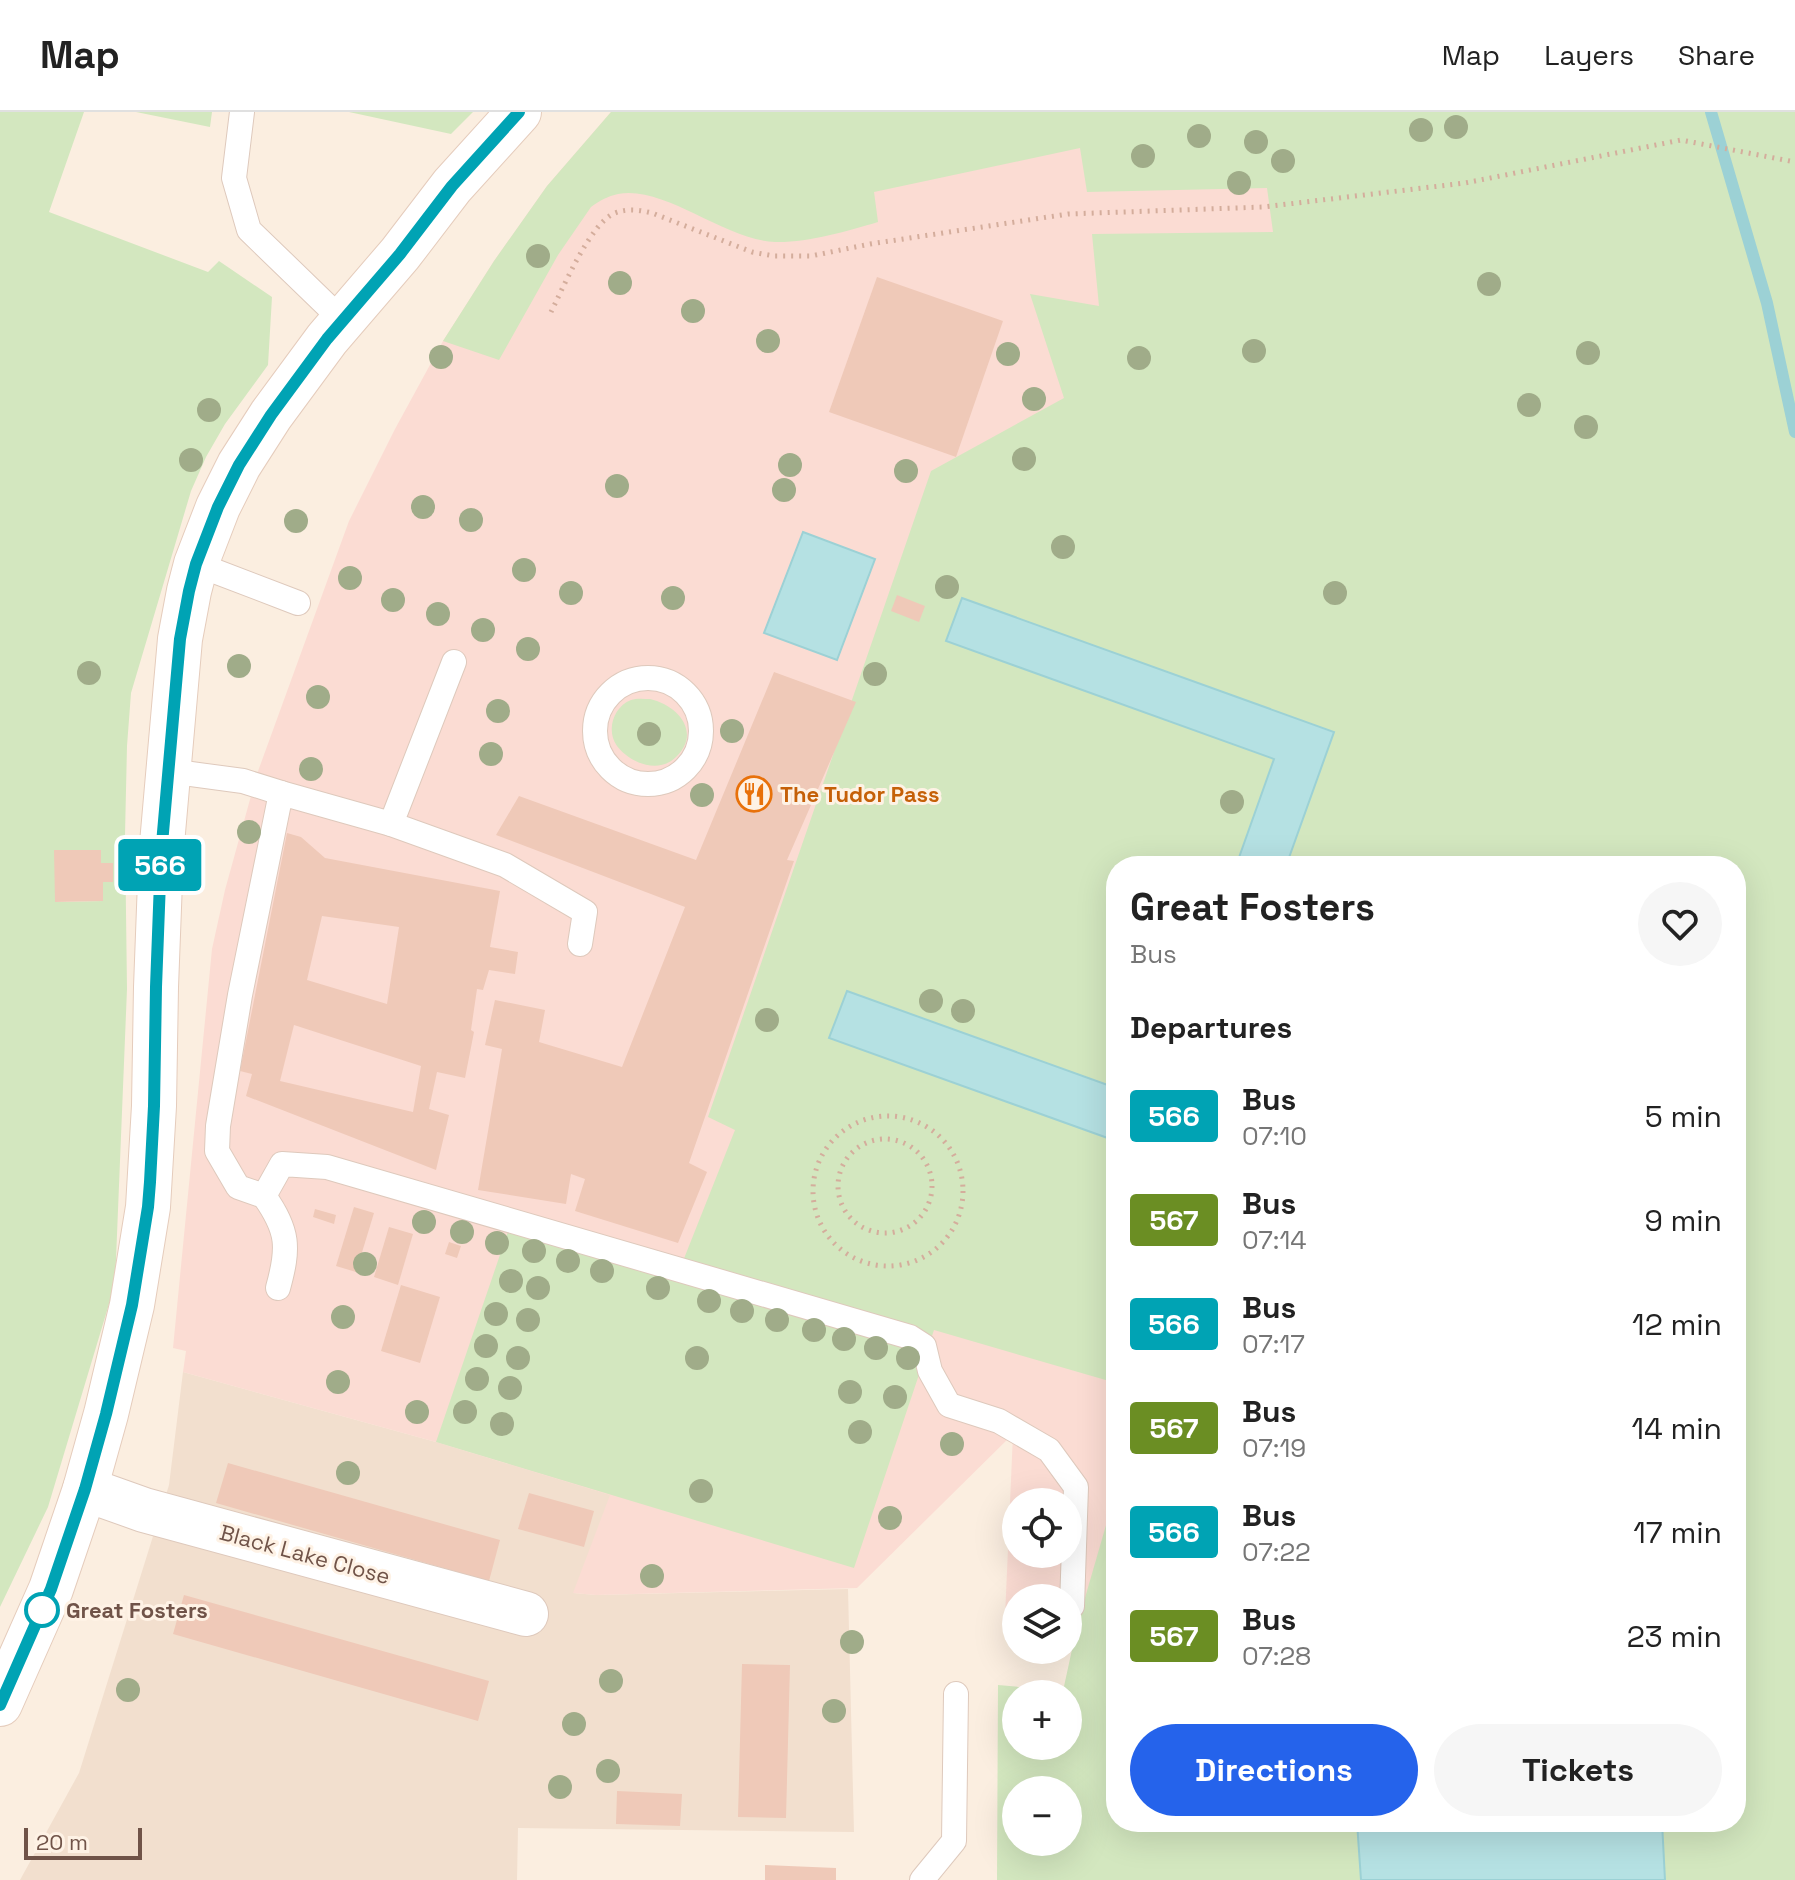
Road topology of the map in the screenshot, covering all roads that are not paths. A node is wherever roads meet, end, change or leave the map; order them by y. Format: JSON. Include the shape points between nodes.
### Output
{"nodes":[{"id":1,"x":242,"y":112,"type":"edge"},
{"id":2,"x":519,"y":112,"type":"edge"},
{"id":3,"x":343,"y":321,"type":"junction"},
{"id":4,"x":196,"y":564,"type":"junction"},
{"id":5,"x":298,"y":603,"type":"dead end"},
{"id":6,"x":454,"y":662,"type":"dead end"},
{"id":7,"x":598,"y":713,"type":"joint"},
{"id":8,"x":169,"y":771,"type":"junction"},
{"id":9,"x":281,"y":793,"type":"junction"},
{"id":10,"x":391,"y":824,"type":"junction"},
{"id":11,"x":580,"y":944,"type":"dead end"},
{"id":12,"x":264,"y":1196,"type":"junction"},
{"id":13,"x":278,"y":1288,"type":"dead end"},
{"id":14,"x":85,"y":1489,"type":"junction"},
{"id":15,"x":1073,"y":1584,"type":"edge"},
{"id":16,"x":526,"y":1614,"type":"dead end"},
{"id":17,"x":956,"y":1694,"type":"dead end"},
{"id":18,"x":0,"y":1704,"type":"edge"},
{"id":19,"x":922,"y":1880,"type":"edge"}],
"edges":[{"from":1,"to":3,"type":"lane","via":[[234,178],[249,230]]},
{"from":2,"to":3,"type":"street"},
{"from":3,"to":4,"type":"street","via":[[239,465]]},
{"from":4,"to":5,"type":"lane"},
{"from":4,"to":8,"type":"street","via":[[180,639]]},
{"from":6,"to":10,"type":"lane"},
{"from":7,"to":7,"type":"lane","via":[[623,685],[661,679],[678,687],[697,710],[698,748],[674,777],[655,783],[626,779],[600,752],[595,733]]},
{"from":8,"to":9,"type":"lane","via":[[243,781]]},
{"from":8,"to":14,"type":"street","via":[[148,1207],[132,1305]]},
{"from":9,"to":10,"type":"lane"},
{"from":9,"to":12,"type":"lane","via":[[218,1126],[217,1151],[238,1187]]},
{"from":10,"to":11,"type":"lane","via":[[505,865],[585,912]]},
{"from":12,"to":13,"type":"lane","via":[[286,1238]]},
{"from":12,"to":15,"type":"lane","via":[[282,1164],[327,1167],[910,1337],[924,1346],[930,1371],[949,1405],[999,1421],[1049,1450],[1076,1487]]},
{"from":14,"to":16,"type":"street","name":"Black Lake Close","via":[[144,1510]]},
{"from":14,"to":18,"type":"street","via":[[51,1589]]},
{"from":17,"to":19,"type":"lane","via":[[954,1841]]}]}
